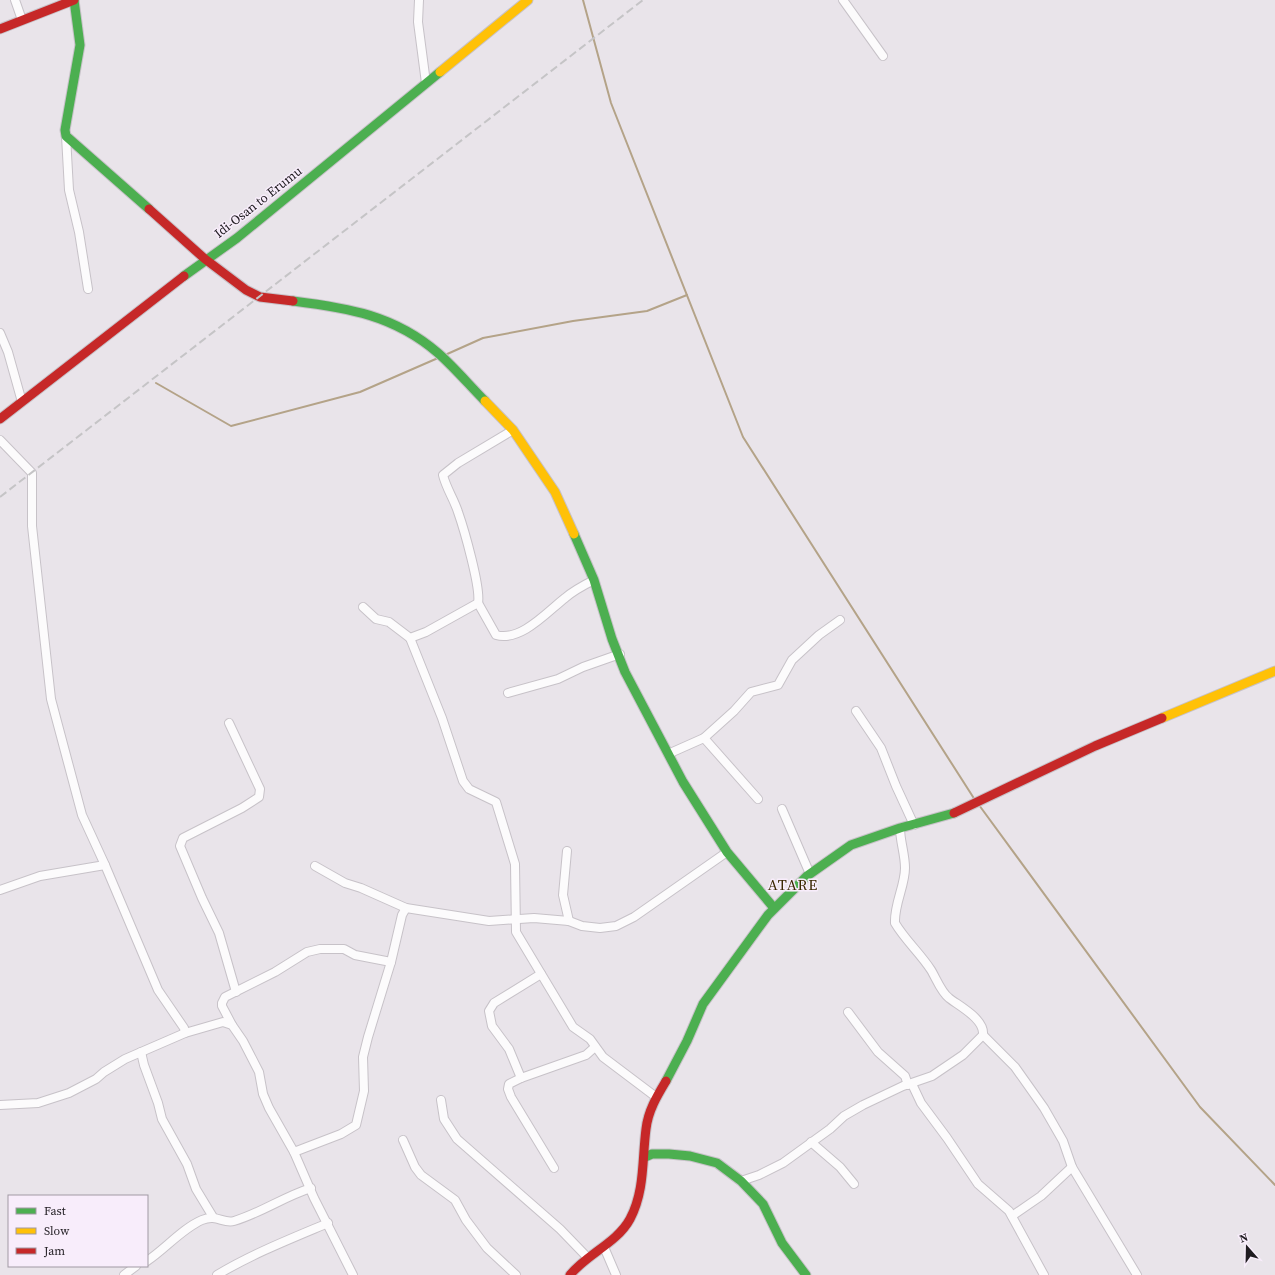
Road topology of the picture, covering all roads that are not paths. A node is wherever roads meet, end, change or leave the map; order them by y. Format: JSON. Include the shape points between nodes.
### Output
{"nodes":[{"id":1,"x":15,"y":0,"type":"edge"},
{"id":2,"x":74,"y":0,"type":"edge"},
{"id":3,"x":419,"y":0,"type":"edge"},
{"id":4,"x":528,"y":0,"type":"edge"},
{"id":5,"x":843,"y":0,"type":"edge"},
{"id":6,"x":22,"y":20,"type":"junction"},
{"id":7,"x":0,"y":29,"type":"edge"},
{"id":8,"x":883,"y":56,"type":"dead end"},
{"id":9,"x":426,"y":82,"type":"junction"},
{"id":10,"x":66,"y":136,"type":"junction"},
{"id":11,"x":205,"y":259,"type":"junction"},
{"id":12,"x":88,"y":289,"type":"dead end"},
{"id":13,"x":0,"y":333,"type":"edge"},
{"id":14,"x":22,"y":402,"type":"junction"},
{"id":15,"x":0,"y":419,"type":"edge"},
{"id":16,"x":513,"y":430,"type":"junction"},
{"id":17,"x":0,"y":440,"type":"edge"},
{"id":18,"x":594,"y":580,"type":"junction"},
{"id":19,"x":478,"y":603,"type":"junction"},
{"id":20,"x":363,"y":607,"type":"dead end"},
{"id":21,"x":840,"y":620,"type":"dead end"},
{"id":22,"x":410,"y":638,"type":"junction"},
{"id":23,"x":620,"y":654,"type":"junction"},
{"id":24,"x":1275,"y":671,"type":"edge"},
{"id":25,"x":508,"y":693,"type":"dead end"},
{"id":26,"x":856,"y":711,"type":"dead end"},
{"id":27,"x":229,"y":723,"type":"dead end"},
{"id":28,"x":704,"y":738,"type":"junction"},
{"id":29,"x":668,"y":754,"type":"junction"},
{"id":30,"x":758,"y":799,"type":"dead end"},
{"id":31,"x":782,"y":809,"type":"dead end"},
{"id":32,"x":914,"y":825,"type":"junction"},
{"id":33,"x":900,"y":828,"type":"junction"},
{"id":34,"x":567,"y":851,"type":"dead end"},
{"id":35,"x":727,"y":852,"type":"junction"},
{"id":36,"x":105,"y":865,"type":"junction"},
{"id":37,"x":314,"y":866,"type":"dead end"},
{"id":38,"x":810,"y":874,"type":"junction"},
{"id":39,"x":0,"y":890,"type":"edge"},
{"id":40,"x":406,"y":908,"type":"junction"},
{"id":41,"x":774,"y":908,"type":"junction"},
{"id":42,"x":516,"y":919,"type":"junction"},
{"id":43,"x":569,"y":921,"type":"junction"},
{"id":44,"x":391,"y":962,"type":"junction"},
{"id":45,"x":541,"y":974,"type":"junction"},
{"id":46,"x":236,"y":992,"type":"junction"},
{"id":47,"x":848,"y":1012,"type":"dead end"},
{"id":48,"x":232,"y":1025,"type":"junction"},
{"id":49,"x":185,"y":1033,"type":"junction"},
{"id":50,"x":983,"y":1035,"type":"junction"},
{"id":51,"x":595,"y":1047,"type":"junction"},
{"id":52,"x":142,"y":1052,"type":"junction"},
{"id":53,"x":521,"y":1078,"type":"junction"},
{"id":54,"x":910,"y":1085,"type":"junction"},
{"id":55,"x":656,"y":1097,"type":"junction"},
{"id":56,"x":441,"y":1100,"type":"dead end"},
{"id":57,"x":0,"y":1105,"type":"edge"},
{"id":58,"x":402,"y":1140,"type":"dead end"},
{"id":59,"x":812,"y":1142,"type":"junction"},
{"id":60,"x":294,"y":1152,"type":"junction"},
{"id":61,"x":646,"y":1157,"type":"junction"},
{"id":62,"x":1072,"y":1167,"type":"junction"},
{"id":63,"x":554,"y":1168,"type":"dead end"},
{"id":64,"x":741,"y":1181,"type":"junction"},
{"id":65,"x":854,"y":1184,"type":"dead end"},
{"id":66,"x":311,"y":1188,"type":"junction"},
{"id":67,"x":1012,"y":1216,"type":"junction"},
{"id":68,"x":213,"y":1217,"type":"junction"},
{"id":69,"x":328,"y":1224,"type":"junction"},
{"id":70,"x":604,"y":1247,"type":"junction"},
{"id":71,"x":588,"y":1258,"type":"junction"},
{"id":72,"x":148,"y":1259,"type":"edge"},
{"id":73,"x":135,"y":1267,"type":"edge"},
{"id":74,"x":124,"y":1275,"type":"edge"},
{"id":75,"x":217,"y":1275,"type":"edge"},
{"id":76,"x":353,"y":1275,"type":"edge"},
{"id":77,"x":516,"y":1275,"type":"edge"},
{"id":78,"x":570,"y":1275,"type":"edge"},
{"id":79,"x":616,"y":1275,"type":"edge"},
{"id":80,"x":806,"y":1275,"type":"edge"},
{"id":81,"x":1044,"y":1275,"type":"edge"},
{"id":82,"x":1137,"y":1275,"type":"edge"}],
"edges":[{"from":1,"to":6,"type":"street"},
{"from":2,"to":6,"type":"street"},
{"from":2,"to":10,"type":"street","via":[[80,45]]},
{"from":3,"to":9,"type":"street","via":[[418,22]]},
{"from":4,"to":9,"type":"street","name":"Idi-Osan to Erumu"},
{"from":5,"to":8,"type":"street"},
{"from":6,"to":7,"type":"street"},
{"from":9,"to":11,"type":"street","name":"Idi-Osan to Erumu","via":[[285,200]]},
{"from":10,"to":11,"type":"street"},
{"from":10,"to":12,"type":"street","via":[[69,190]]},
{"from":11,"to":14,"type":"street","name":"Idi-Osan to Erumu"},
{"from":11,"to":16,"type":"street","via":[[246,290],[260,297],[345,308],[384,320],[408,332],[438,353]]},
{"from":13,"to":14,"type":"street"},
{"from":14,"to":15,"type":"street","name":"Idi-Osan to Erumu"},
{"from":16,"to":18,"type":"street","via":[[555,492]]},
{"from":16,"to":19,"type":"street","via":[[443,475],[458,512],[475,576]]},
{"from":17,"to":36,"type":"street","via":[[32,473],[32,526],[51,699],[82,815]]},
{"from":18,"to":19,"type":"street","via":[[564,598],[546,617],[523,630],[503,637],[496,635]]},
{"from":18,"to":23,"type":"street","via":[[612,639]]},
{"from":19,"to":22,"type":"street"},
{"from":20,"to":22,"type":"street","via":[[376,619],[389,622]]},
{"from":21,"to":28,"type":"street","via":[[792,660],[778,686],[751,692]]},
{"from":22,"to":42,"type":"street","via":[[442,718],[463,780],[469,789],[496,802],[498,807],[515,864]]},
{"from":23,"to":25,"type":"street","via":[[558,679]]},
{"from":23,"to":29,"type":"street","via":[[625,672]]},
{"from":24,"to":32,"type":"street","via":[[1095,746],[956,812]]},
{"from":26,"to":32,"type":"street","via":[[881,748]]},
{"from":27,"to":46,"type":"street","via":[[260,789],[259,797],[183,838],[180,846],[220,933]]},
{"from":28,"to":29,"type":"street"},
{"from":28,"to":30,"type":"street"},
{"from":29,"to":35,"type":"street"},
{"from":31,"to":38,"type":"street"},
{"from":32,"to":33,"type":"street"},
{"from":33,"to":38,"type":"street","via":[[851,845]]},
{"from":33,"to":50,"type":"street","via":[[905,868],[895,923],[932,971],[948,998],[969,1012],[980,1024]]},
{"from":34,"to":43,"type":"street","via":[[563,895]]},
{"from":35,"to":41,"type":"street"},
{"from":35,"to":43,"type":"street","via":[[634,917],[616,926],[600,928],[582,926]]},
{"from":36,"to":39,"type":"street","via":[[40,876]]},
{"from":36,"to":49,"type":"street","via":[[158,990]]},
{"from":37,"to":40,"type":"street","via":[[345,883]]},
{"from":38,"to":41,"type":"street"},
{"from":40,"to":42,"type":"street","via":[[489,921]]},
{"from":40,"to":44,"type":"street"},
{"from":41,"to":55,"type":"street","via":[[703,1004]]},
{"from":42,"to":43,"type":"street"},
{"from":42,"to":45,"type":"street","via":[[516,932]]},
{"from":44,"to":46,"type":"street","via":[[355,955],[344,948],[320,948],[307,952]]},
{"from":44,"to":60,"type":"street","via":[[363,1057],[364,1091],[356,1124],[342,1134]]},
{"from":45,"to":51,"type":"street","via":[[573,1027],[590,1039]]},
{"from":45,"to":53,"type":"street","via":[[494,1003],[489,1011],[492,1026],[509,1049]]},
{"from":46,"to":48,"type":"street","via":[[225,997],[222,1003]]},
{"from":47,"to":54,"type":"street","via":[[878,1052],[905,1076]]},
{"from":48,"to":49,"type":"street","via":[[223,1022]]},
{"from":48,"to":60,"type":"street","via":[[253,1059],[269,1108]]},
{"from":49,"to":52,"type":"street"},
{"from":50,"to":54,"type":"street","via":[[948,1066]]},
{"from":50,"to":62,"type":"street","via":[[1015,1067],[1044,1108],[1063,1141]]},
{"from":51,"to":53,"type":"street","via":[[586,1055]]},
{"from":51,"to":55,"type":"street","via":[[602,1057]]},
{"from":52,"to":57,"type":"street","via":[[125,1059],[96,1079],[69,1093],[38,1103]]},
{"from":52,"to":68,"type":"street","via":[[162,1119],[187,1164],[196,1190]]},
{"from":53,"to":63,"type":"street","via":[[509,1084],[508,1089],[526,1124]]},
{"from":54,"to":59,"type":"street","via":[[844,1116]]},
{"from":54,"to":67,"type":"street","via":[[978,1184]]},
{"from":55,"to":61,"type":"street","via":[[646,1128]]},
{"from":56,"to":71,"type":"street","via":[[444,1119],[457,1139],[560,1229]]},
{"from":58,"to":77,"type":"street","via":[[421,1175],[455,1200],[487,1248]]},
{"from":59,"to":64,"type":"street","via":[[783,1163]]},
{"from":59,"to":65,"type":"street","via":[[840,1167]]},
{"from":60,"to":66,"type":"street"},
{"from":61,"to":64,"type":"street","via":[[652,1154],[669,1154],[718,1162]]},
{"from":61,"to":70,"type":"street","via":[[630,1219]]},
{"from":62,"to":67,"type":"street","via":[[1041,1196]]},
{"from":62,"to":82,"type":"street"},
{"from":64,"to":80,"type":"street","via":[[769,1214],[782,1243]]},
{"from":66,"to":68,"type":"street","via":[[289,1195],[254,1214],[232,1222]]},
{"from":66,"to":69,"type":"street"},
{"from":67,"to":81,"type":"street"},
{"from":68,"to":72,"type":"street","via":[[200,1221]]},
{"from":69,"to":75,"type":"street","via":[[286,1240]]},
{"from":69,"to":76,"type":"street"},
{"from":70,"to":71,"type":"street"},
{"from":70,"to":79,"type":"street"},
{"from":71,"to":78,"type":"street"},
{"from":73,"to":74,"type":"street"}]}
